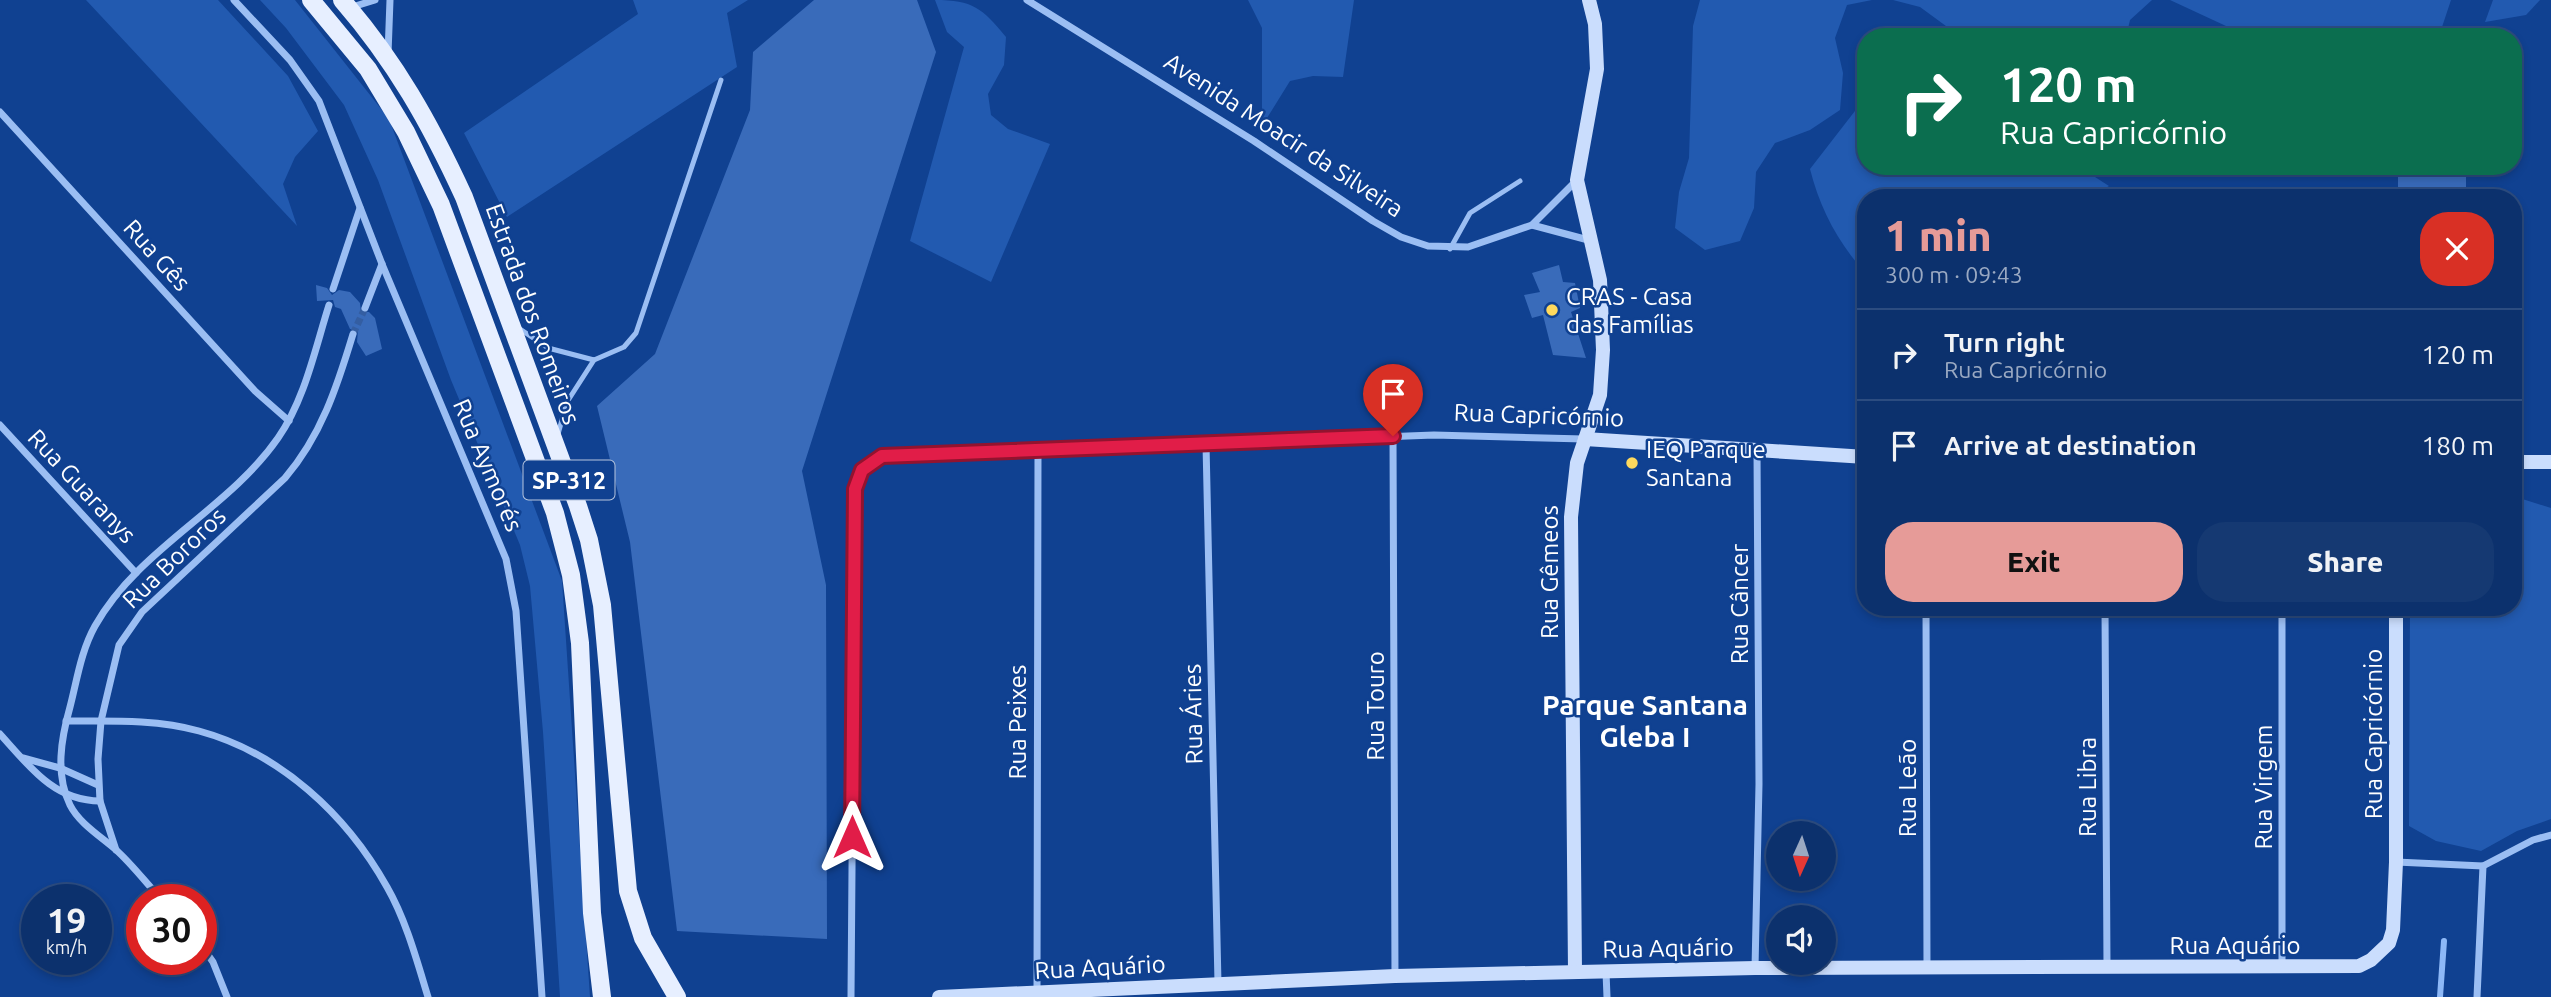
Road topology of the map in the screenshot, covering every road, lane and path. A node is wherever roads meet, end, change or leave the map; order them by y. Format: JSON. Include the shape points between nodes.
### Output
{"nodes":[{"id":1,"x":234,"y":0,"type":"edge"},
{"id":2,"x":311,"y":0,"type":"edge"},
{"id":3,"x":375,"y":0,"type":"edge"},
{"id":4,"x":390,"y":0,"type":"edge"},
{"id":5,"x":1027,"y":0,"type":"edge"},
{"id":6,"x":1589,"y":0,"type":"edge"},
{"id":7,"x":346,"y":4,"type":"edge"},
{"id":8,"x":388,"y":55,"type":"junction"},
{"id":9,"x":721,"y":80,"type":"dead end"},
{"id":10,"x":0,"y":112,"type":"edge"},
{"id":11,"x":1577,"y":180,"type":"junction"},
{"id":12,"x":1520,"y":181,"type":"dead end"},
{"id":13,"x":360,"y":207,"type":"junction"},
{"id":14,"x":1532,"y":225,"type":"junction"},
{"id":15,"x":1592,"y":241,"type":"junction"},
{"id":16,"x":1450,"y":249,"type":"junction"},
{"id":17,"x":382,"y":264,"type":"junction"},
{"id":18,"x":333,"y":289,"type":"dead end"},
{"id":19,"x":329,"y":305,"type":"dead end"},
{"id":20,"x":365,"y":308,"type":"tunnel mouth"},
{"id":21,"x":509,"y":321,"type":"junction"},
{"id":22,"x":353,"y":334,"type":"tunnel mouth"},
{"id":23,"x":594,"y":360,"type":"junction"},
{"id":24,"x":289,"y":421,"type":"junction"},
{"id":25,"x":0,"y":425,"type":"edge"},
{"id":26,"x":1393,"y":436,"type":"junction"},
{"id":27,"x":1585,"y":439,"type":"junction"},
{"id":28,"x":555,"y":443,"type":"junction"},
{"id":29,"x":1206,"y":444,"type":"junction"},
{"id":30,"x":1757,"y":450,"type":"junction"},
{"id":31,"x":1038,"y":451,"type":"junction"},
{"id":32,"x":1857,"y":456,"type":"edge"},
{"id":33,"x":2522,"y":462,"type":"edge"},
{"id":34,"x":2551,"y":462,"type":"edge"},
{"id":35,"x":136,"y":573,"type":"junction"},
{"id":36,"x":1926,"y":616,"type":"edge"},
{"id":37,"x":2105,"y":616,"type":"edge"},
{"id":38,"x":2282,"y":616,"type":"edge"},
{"id":39,"x":2396,"y":616,"type":"edge"},
{"id":40,"x":66,"y":721,"type":"junction"},
{"id":41,"x":101,"y":721,"type":"junction"},
{"id":42,"x":0,"y":734,"type":"edge"},
{"id":43,"x":23,"y":758,"type":"junction"},
{"id":44,"x":60,"y":768,"type":"junction"},
{"id":45,"x":98,"y":785,"type":"junction"},
{"id":46,"x":66,"y":796,"type":"junction"},
{"id":47,"x":100,"y":802,"type":"junction"},
{"id":48,"x":2551,"y":835,"type":"edge"},
{"id":49,"x":116,"y":850,"type":"junction"},
{"id":50,"x":2396,"y":862,"type":"junction"},
{"id":51,"x":2483,"y":866,"type":"junction"},
{"id":52,"x":147,"y":884,"type":"edge"},
{"id":53,"x":1755,"y":968,"type":"junction"},
{"id":54,"x":1927,"y":968,"type":"junction"},
{"id":55,"x":2107,"y":968,"type":"junction"},
{"id":56,"x":2282,"y":968,"type":"junction"},
{"id":57,"x":217,"y":972,"type":"edge"},
{"id":58,"x":1575,"y":972,"type":"junction"},
{"id":59,"x":1606,"y":972,"type":"junction"},
{"id":60,"x":1395,"y":976,"type":"junction"},
{"id":61,"x":1218,"y":983,"type":"junction"},
{"id":62,"x":1037,"y":993,"type":"junction"},
{"id":63,"x":227,"y":997,"type":"edge"},
{"id":64,"x":428,"y":997,"type":"edge"},
{"id":65,"x":542,"y":997,"type":"edge"},
{"id":66,"x":602,"y":997,"type":"edge"},
{"id":67,"x":677,"y":997,"type":"edge"},
{"id":68,"x":851,"y":997,"type":"edge"},
{"id":69,"x":939,"y":997,"type":"edge"},
{"id":70,"x":1607,"y":997,"type":"edge"},
{"id":71,"x":2477,"y":997,"type":"edge"}],
"edges":[{"from":1,"to":13,"type":"street","name":"Rua Aymorés","via":[[290,60],[319,101]]},
{"from":2,"to":66,"type":"main road","name":"Estrada dos Romeiros","number":"SP-312","via":[[368,69],[424,167],[555,513],[571,575],[580,643],[592,912]]},
{"from":3,"to":7,"type":"street"},
{"from":4,"to":8,"type":"street"},
{"from":5,"to":16,"type":"street","name":"Avenida Moacir da Silveira","via":[[1373,221],[1401,237]]},
{"from":6,"to":11,"type":"street","via":[[1597,69]]},
{"from":7,"to":8,"type":"main road","name":"Estrada dos Romeiros","number":"SP-312"},
{"from":8,"to":21,"type":"main road","name":"Estrada dos Romeiros","number":"SP-312","via":[[446,157]]},
{"from":9,"to":23,"type":"lane","via":[[636,333],[624,347]]},
{"from":10,"to":24,"type":"street","name":"Rua Gês","via":[[255,391]]},
{"from":11,"to":14,"type":"street","name":"Avenida Moacir da Silveira"},
{"from":11,"to":15,"type":"street","name":"Rua Gêmeos"},
{"from":12,"to":16,"type":"lane","via":[[1470,213]]},
{"from":13,"to":17,"type":"street","name":"Rua Aymorés"},
{"from":13,"to":18,"type":"street"},
{"from":14,"to":15,"type":"street"},
{"from":14,"to":16,"type":"street","name":"Avenida Moacir da Silveira"},
{"from":15,"to":27,"type":"street","name":"Rua Gêmeos","via":[[1600,280],[1603,350],[1601,395]]},
{"from":17,"to":20,"type":"street"},
{"from":17,"to":65,"type":"street","name":"Rua Aymorés","via":[[512,581]]},
{"from":19,"to":24,"type":"street","name":"Rua Bororos"},
{"from":21,"to":23,"type":"lane","via":[[548,348]]},
{"from":21,"to":28,"type":"main road","name":"Estrada dos Romeiros","number":"SP-312"},
{"from":22,"to":41,"type":"street","name":"Rua Bororos","via":[[306,454],[128,629],[114,658]]},
{"from":23,"to":28,"type":"lane","via":[[567,402]]},
{"from":24,"to":35,"type":"street","name":"Rua Bororos","via":[[244,476]]},
{"from":25,"to":35,"type":"street","name":"Rua Guaranys"},
{"from":26,"to":27,"type":"street","name":"Rua Capricórnio"},
{"from":26,"to":29,"type":"street","name":"Rua Capricórnio"},
{"from":26,"to":60,"type":"street","name":"Rua Touro"},
{"from":27,"to":30,"type":"street","name":"Rua Capricórnio"},
{"from":27,"to":58,"type":"street","name":"Rua Gêmeos","via":[[1574,478],[1571,517]]},
{"from":28,"to":67,"type":"main road","name":"Estrada dos Romeiros","number":"SP-312","via":[[589,540],[602,605],[628,891],[643,938]]},
{"from":29,"to":31,"type":"street","name":"Rua Capricórnio"},
{"from":29,"to":61,"type":"street","name":"Rua Áries"},
{"from":30,"to":32,"type":"street","name":"Rua Capricórnio"},
{"from":30,"to":53,"type":"street","name":"Rua Câncer"},
{"from":31,"to":62,"type":"street","name":"Rua Peixes"},
{"from":31,"to":68,"type":"street","name":"Rua Capricórnio","via":[[882,456],[856,480]]},
{"from":33,"to":34,"type":"street"},
{"from":35,"to":40,"type":"street","name":"Rua Bororos","via":[[105,610],[87,642]]},
{"from":36,"to":54,"type":"street","name":"Rua Leão"},
{"from":37,"to":55,"type":"street","name":"Rua Libra"},
{"from":38,"to":56,"type":"street","name":"Rua Virgem"},
{"from":39,"to":50,"type":"street","name":"Rua Capricórnio"},
{"from":40,"to":41,"type":"street"},
{"from":40,"to":44,"type":"street","name":"Rua Bororos"},
{"from":41,"to":45,"type":"street","name":"Rua Bororos"},
{"from":41,"to":64,"type":"street","via":[[198,730],[248,749],[294,776],[324,804],[387,887]]},
{"from":42,"to":43,"type":"street"},
{"from":43,"to":44,"type":"street"},
{"from":43,"to":46,"type":"street"},
{"from":44,"to":45,"type":"street"},
{"from":44,"to":46,"type":"street","name":"Rua Bororos"},
{"from":45,"to":47,"type":"street","name":"Rua Bororos"},
{"from":46,"to":47,"type":"street"},
{"from":46,"to":49,"type":"street","name":"Rua Bororos","via":[[76,814]]},
{"from":47,"to":49,"type":"street","name":"Rua Bororos"},
{"from":48,"to":51,"type":"street"},
{"from":49,"to":52,"type":"street"},
{"from":50,"to":51,"type":"street"},
{"from":50,"to":56,"type":"street","name":"Rua Aquário","via":[[2393,930],[2389,943],[2371,960],[2359,966]]},
{"from":51,"to":71,"type":"street"},
{"from":53,"to":54,"type":"street","name":"Rua Aquário"},
{"from":53,"to":59,"type":"street","name":"Rua Aquário"},
{"from":54,"to":55,"type":"street","name":"Rua Aquário"},
{"from":55,"to":56,"type":"street","name":"Rua Aquário"},
{"from":57,"to":63,"type":"street"},
{"from":58,"to":59,"type":"street","name":"Rua Aquário"},
{"from":58,"to":60,"type":"street","name":"Rua Aquário"},
{"from":59,"to":70,"type":"street"},
{"from":60,"to":61,"type":"street","name":"Rua Aquário"},
{"from":61,"to":62,"type":"street","name":"Rua Aquário"},
{"from":62,"to":69,"type":"street","name":"Rua Aquário"}]}
